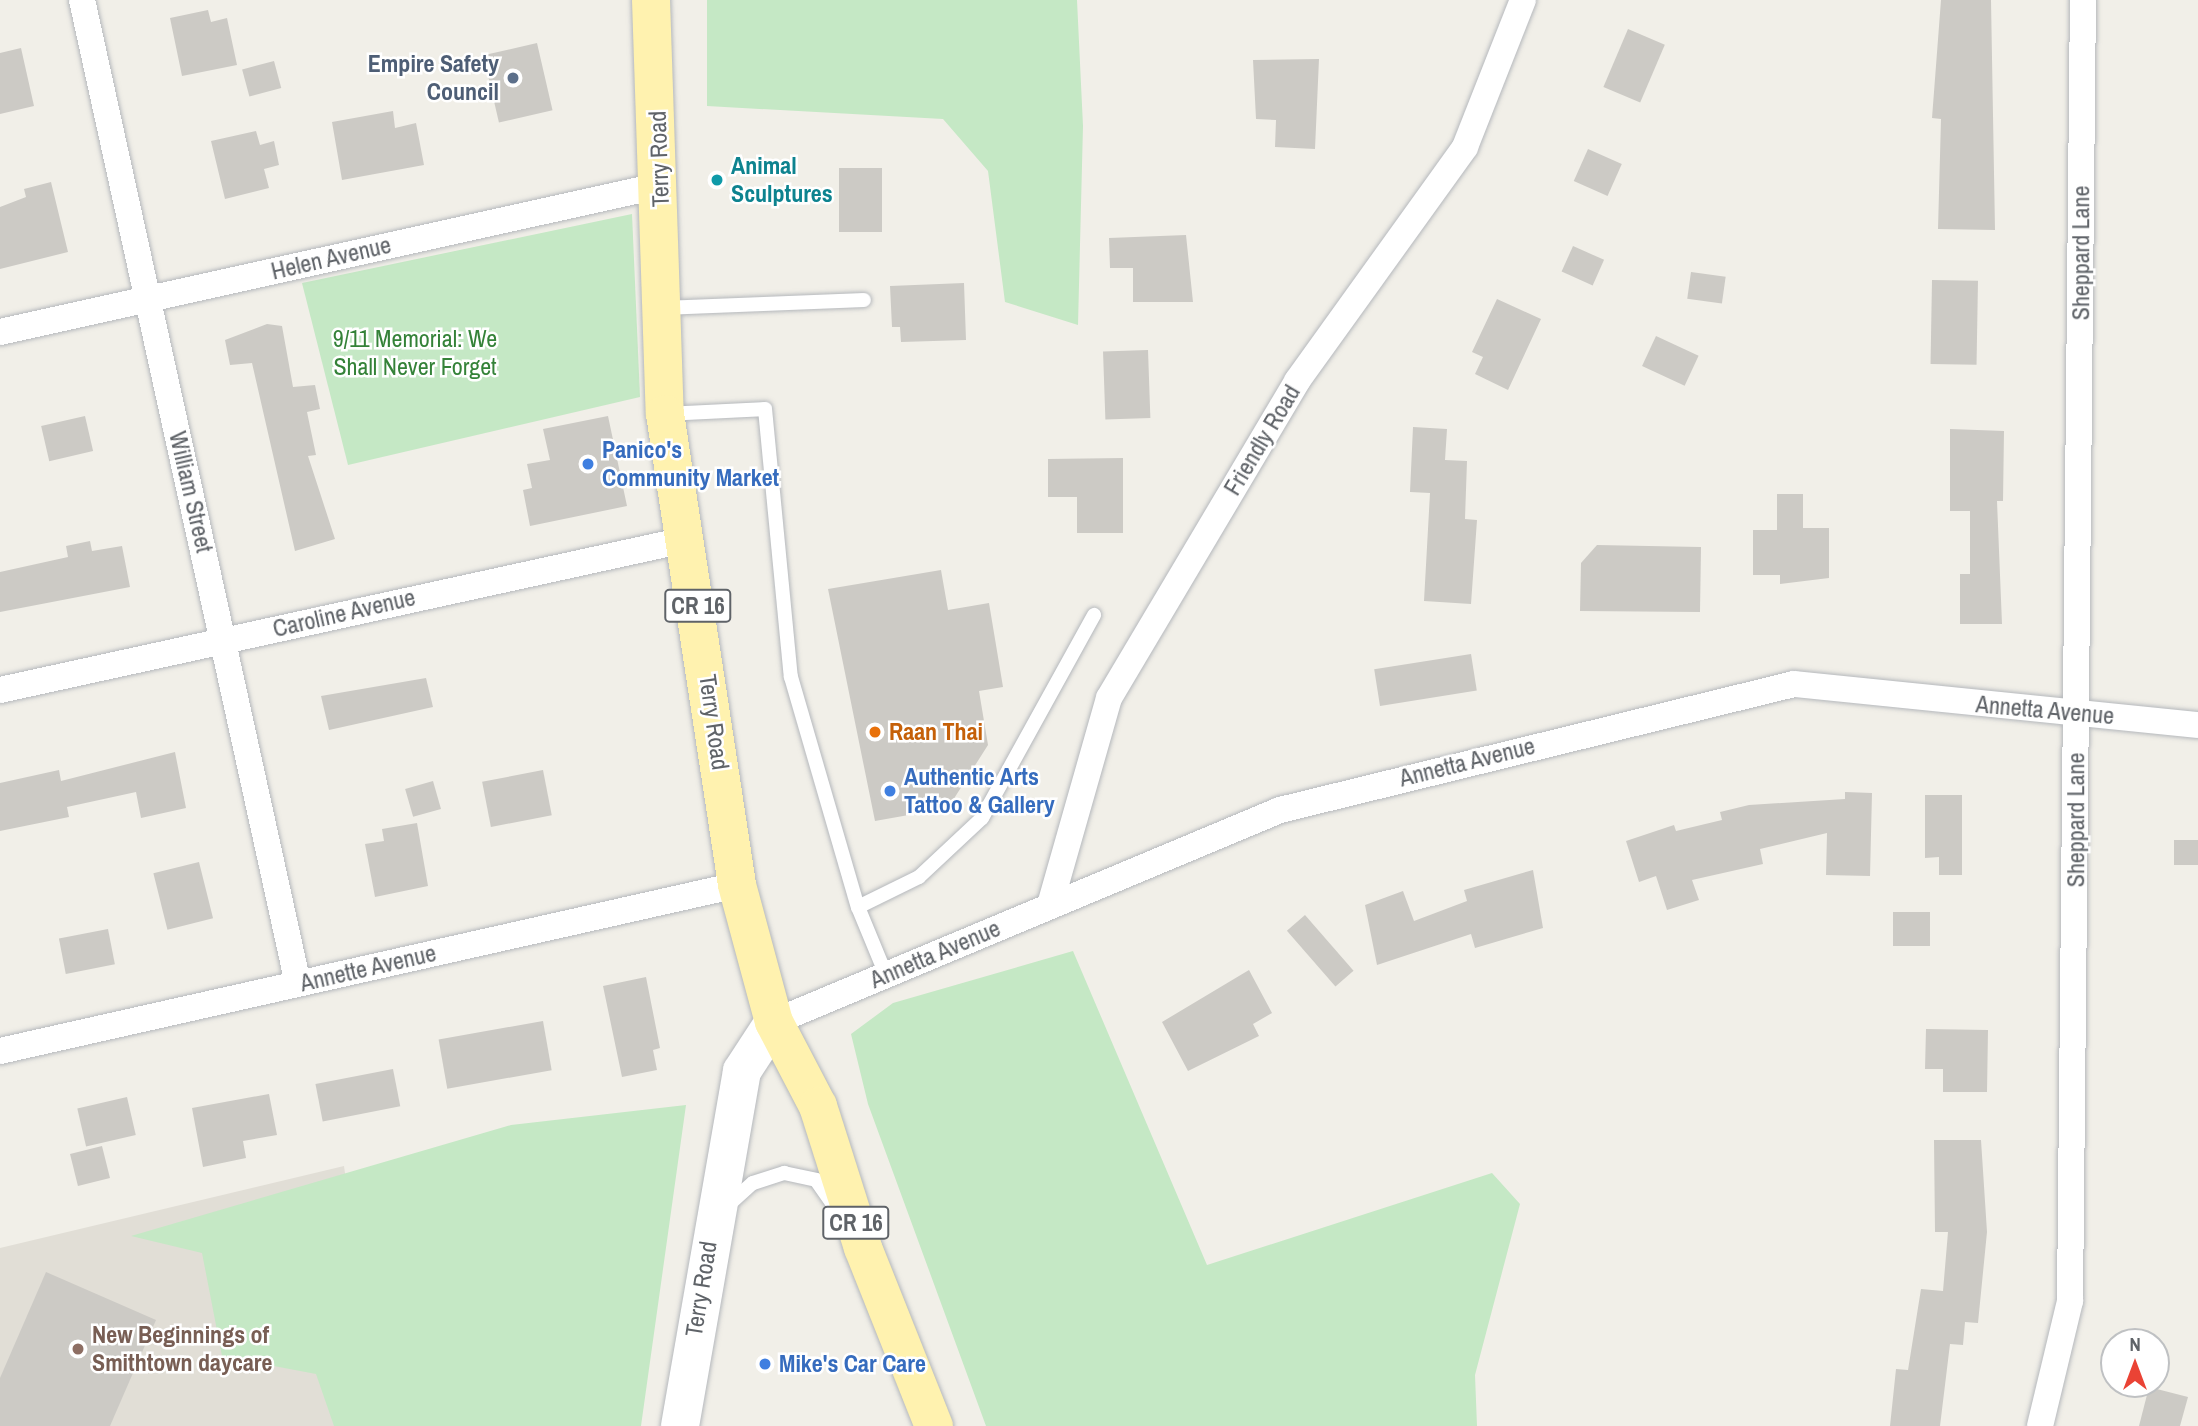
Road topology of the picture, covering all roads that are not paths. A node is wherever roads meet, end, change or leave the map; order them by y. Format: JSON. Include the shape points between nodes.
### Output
{"nodes":[{"id":1,"x":82,"y":0,"type":"edge"},
{"id":2,"x":651,"y":0,"type":"edge"},
{"id":3,"x":1523,"y":0,"type":"edge"},
{"id":4,"x":2083,"y":0,"type":"edge"},
{"id":5,"x":662,"y":185,"type":"junction"},
{"id":6,"x":148,"y":300,"type":"junction"},
{"id":7,"x":864,"y":300,"type":"dead end"},
{"id":8,"x":658,"y":308,"type":"junction"},
{"id":9,"x":0,"y":332,"type":"edge"},
{"id":10,"x":666,"y":414,"type":"junction"},
{"id":11,"x":689,"y":539,"type":"junction"},
{"id":12,"x":1094,"y":615,"type":"dead end"},
{"id":13,"x":224,"y":640,"type":"junction"},
{"id":14,"x":0,"y":690,"type":"edge"},
{"id":15,"x":2077,"y":714,"type":"junction"},
{"id":16,"x":2198,"y":725,"type":"edge"},
{"id":17,"x":737,"y":885,"type":"junction"},
{"id":18,"x":1050,"y":905,"type":"junction"},
{"id":19,"x":858,"y":907,"type":"junction"},
{"id":20,"x":886,"y":975,"type":"junction"},
{"id":21,"x":299,"y":984,"type":"junction"},
{"id":22,"x":774,"y":1023,"type":"junction"},
{"id":23,"x":0,"y":1051,"type":"edge"},
{"id":24,"x":863,"y":1248,"type":"junction"},
{"id":25,"x":703,"y":1271,"type":"junction"},
{"id":26,"x":680,"y":1426,"type":"edge"},
{"id":27,"x":934,"y":1426,"type":"edge"},
{"id":28,"x":2040,"y":1426,"type":"edge"}],
"edges":[{"from":1,"to":6,"type":"street","name":"William Street"},
{"from":2,"to":5,"type":"main road","name":"Terry Road","number":"CR 16"},
{"from":3,"to":18,"type":"street","name":"Friendly Road","via":[[1465,146],[1297,381],[1109,698]]},
{"from":4,"to":15,"type":"street","name":"Sheppard Lane"},
{"from":5,"to":6,"type":"street","name":"Helen Avenue"},
{"from":5,"to":8,"type":"main road","name":"Terry Road","number":"CR 16"},
{"from":6,"to":9,"type":"street","name":"Helen Avenue"},
{"from":6,"to":13,"type":"street","name":"William Street"},
{"from":7,"to":8,"type":"lane"},
{"from":8,"to":10,"type":"main road","name":"Terry Road","number":"CR 16"},
{"from":10,"to":11,"type":"main road","name":"Terry Road","number":"CR 16"},
{"from":10,"to":19,"type":"lane","via":[[765,409],[791,677]]},
{"from":11,"to":13,"type":"street","name":"Caroline Avenue"},
{"from":11,"to":17,"type":"main road","name":"Terry Road","number":"CR 16"},
{"from":12,"to":19,"type":"lane","via":[[982,818],[919,877]]},
{"from":13,"to":14,"type":"street","name":"Caroline Avenue"},
{"from":13,"to":21,"type":"street","name":"William Street"},
{"from":15,"to":16,"type":"street","name":"Annetta Avenue"},
{"from":15,"to":18,"type":"street","name":"Annetta Avenue","via":[[1794,684],[1280,810]]},
{"from":15,"to":28,"type":"street","name":"Sheppard Lane","via":[[2070,1301]]},
{"from":17,"to":21,"type":"street","name":"Annette Avenue"},
{"from":17,"to":22,"type":"main road","name":"Terry Road","number":"CR 16"},
{"from":18,"to":20,"type":"street","name":"Annetta Avenue"},
{"from":19,"to":20,"type":"lane"},
{"from":20,"to":22,"type":"street","name":"Annetta Avenue"},
{"from":21,"to":23,"type":"street","name":"Annette Avenue"},
{"from":22,"to":24,"type":"main road","number":"CR 16","via":[[817,1106]]},
{"from":22,"to":25,"type":"street","name":"Terry Road","via":[[742,1071]]},
{"from":24,"to":25,"type":"lane","via":[[816,1180],[785,1173],[753,1183],[727,1206]]},
{"from":24,"to":27,"type":"main road","number":"CR 16"},
{"from":25,"to":26,"type":"street","name":"Terry Road"}]}
